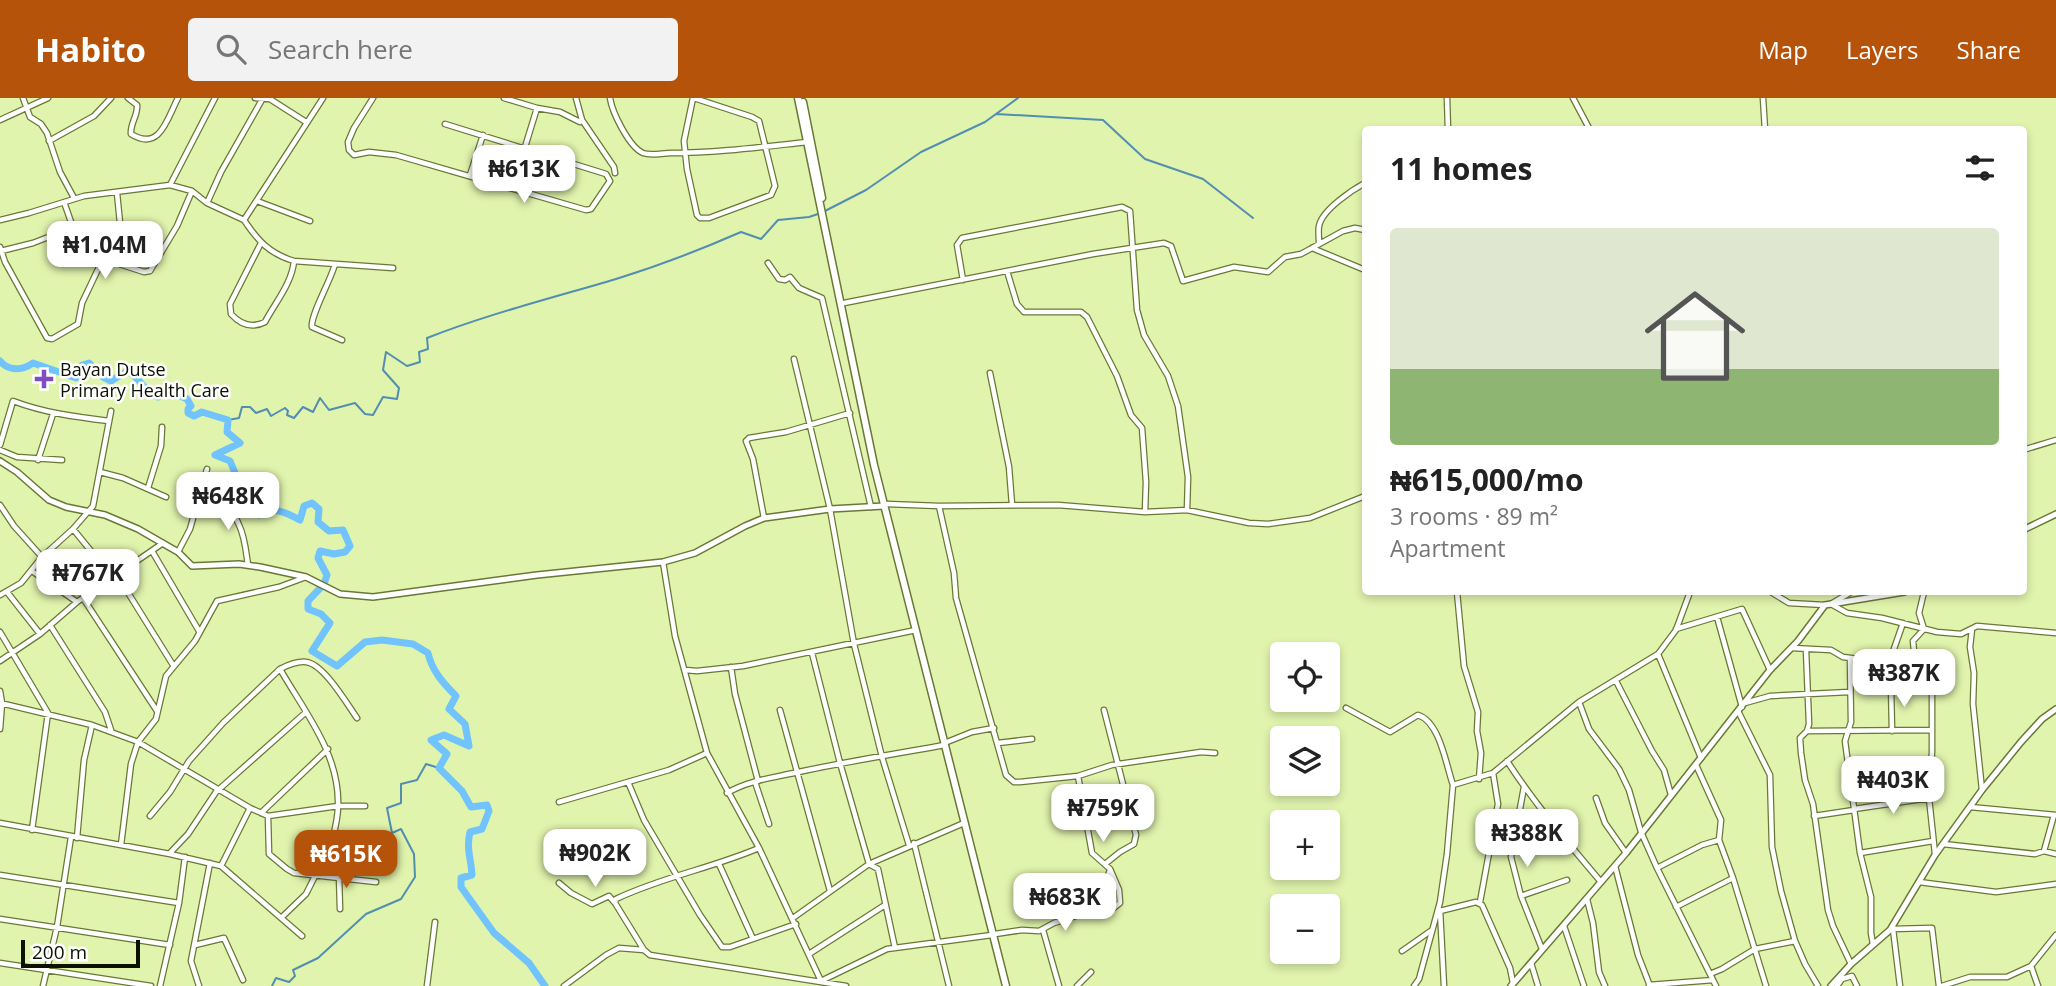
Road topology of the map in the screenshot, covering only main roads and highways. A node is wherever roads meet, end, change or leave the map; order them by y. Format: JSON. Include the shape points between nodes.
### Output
{"nodes":[{"id":1,"x":800,"y":98,"type":"edge"},
{"id":2,"x":886,"y":505,"type":"junction"},
{"id":3,"x":922,"y":650,"type":"junction"},
{"id":4,"x":946,"y":744,"type":"junction"},
{"id":5,"x":994,"y":935,"type":"junction"},
{"id":6,"x":1007,"y":986,"type":"edge"}],
"edges":[{"from":1,"to":2,"type":"main road"},
{"from":1,"to":2,"type":"main road"},
{"from":2,"to":3,"type":"main road"},
{"from":2,"to":3,"type":"main road"},
{"from":3,"to":4,"type":"main road"},
{"from":4,"to":5,"type":"main road"},
{"from":4,"to":5,"type":"main road"},
{"from":5,"to":6,"type":"main road"}]}
